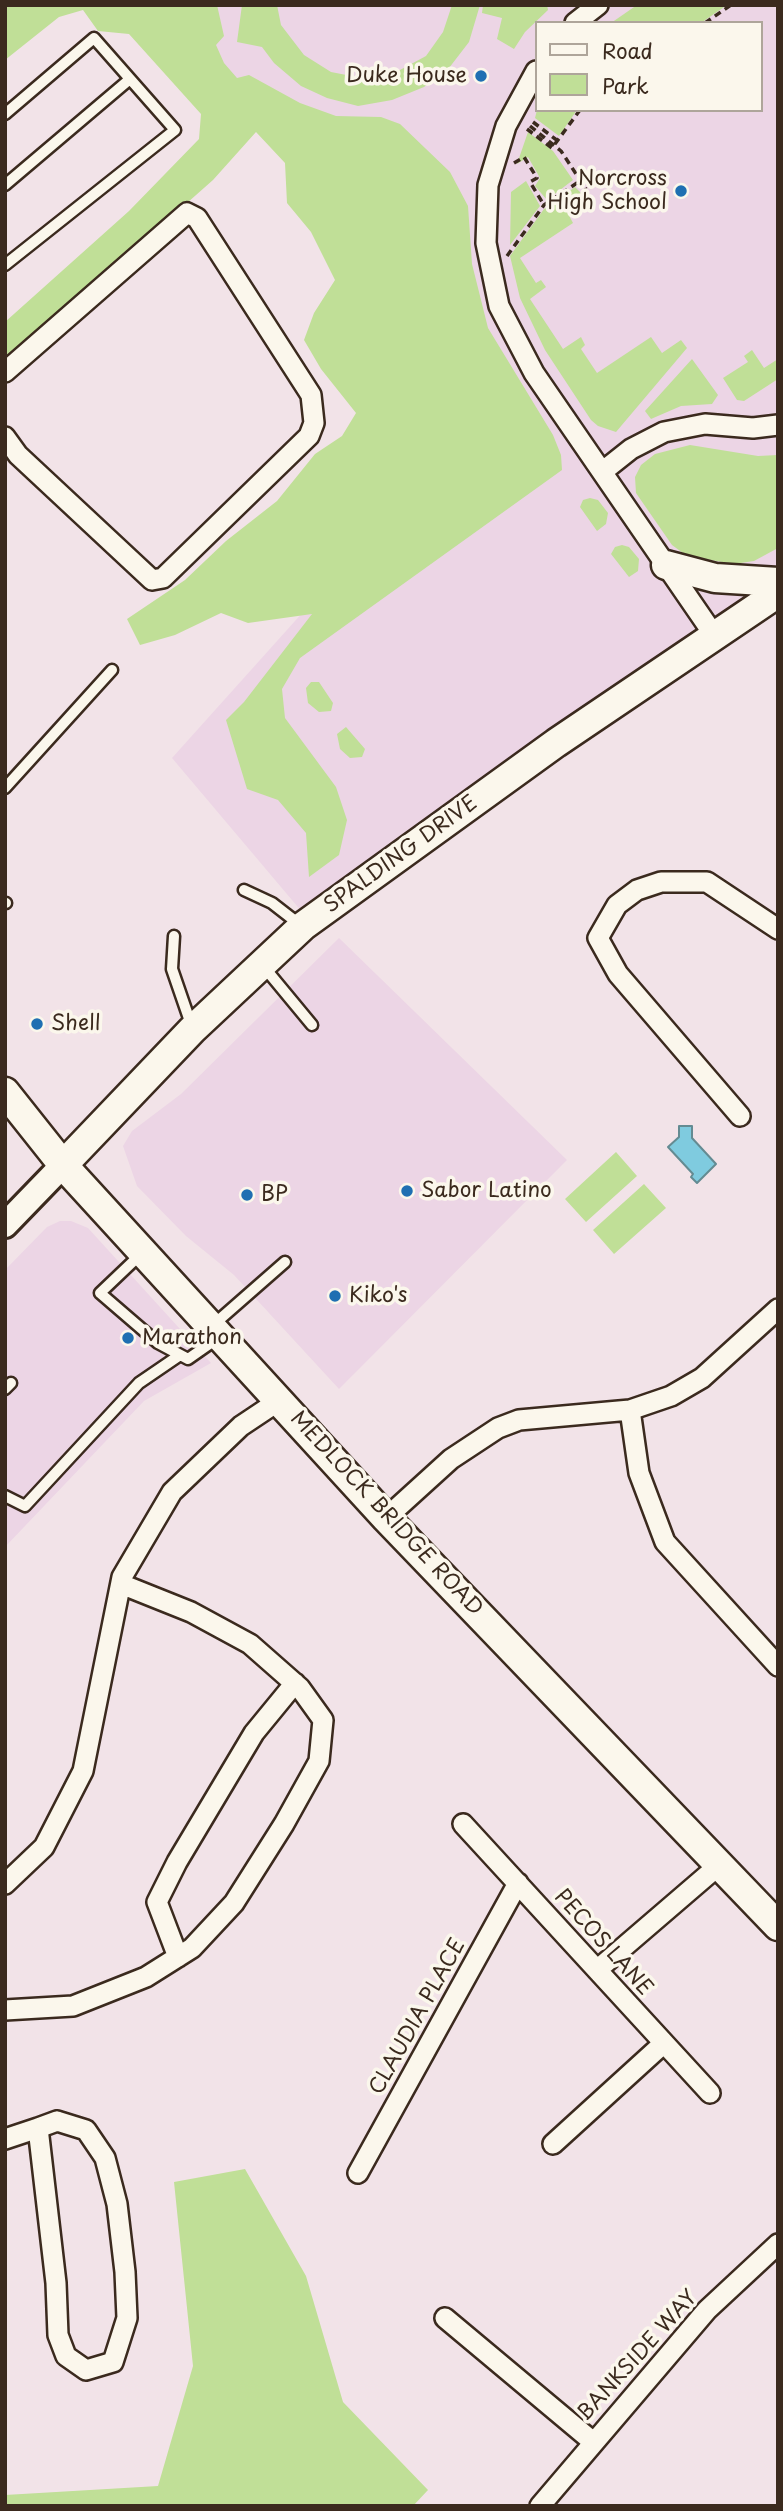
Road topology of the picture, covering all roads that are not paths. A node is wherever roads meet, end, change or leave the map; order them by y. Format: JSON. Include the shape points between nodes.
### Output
{"nodes":[{"id":1,"x":598,"y":5,"type":"edge"},
{"id":2,"x":578,"y":21,"type":"edge"},
{"id":3,"x":534,"y":75,"type":"edge"},
{"id":4,"x":130,"y":79,"type":"junction"},
{"id":5,"x":5,"y":114,"type":"edge"},
{"id":6,"x":5,"y":185,"type":"edge"},
{"id":7,"x":5,"y":265,"type":"edge"},
{"id":8,"x":5,"y":372,"type":"edge"},
{"id":9,"x":778,"y":425,"type":"edge"},
{"id":10,"x":5,"y":437,"type":"edge"},
{"id":11,"x":12,"y":461,"type":"edge"},
{"id":12,"x":602,"y":472,"type":"junction"},
{"id":13,"x":666,"y":565,"type":"junction"},
{"id":14,"x":778,"y":582,"type":"edge"},
{"id":15,"x":778,"y":593,"type":"edge"},
{"id":16,"x":715,"y":635,"type":"junction"},
{"id":17,"x":112,"y":670,"type":"dead end"},
{"id":18,"x":5,"y":788,"type":"edge"},
{"id":19,"x":244,"y":890,"type":"dead end"},
{"id":20,"x":303,"y":926,"type":"junction"},
{"id":21,"x":778,"y":929,"type":"edge"},
{"id":22,"x":174,"y":936,"type":"dead end"},
{"id":23,"x":261,"y":964,"type":"junction"},
{"id":24,"x":312,"y":1025,"type":"dead end"},
{"id":25,"x":192,"y":1030,"type":"junction"},
{"id":26,"x":5,"y":1092,"type":"edge"},
{"id":27,"x":740,"y":1116,"type":"dead end"},
{"id":28,"x":63,"y":1165,"type":"junction"},
{"id":29,"x":5,"y":1225,"type":"edge"},
{"id":30,"x":144,"y":1251,"type":"junction"},
{"id":31,"x":285,"y":1262,"type":"dead end"},
{"id":32,"x":778,"y":1309,"type":"edge"},
{"id":33,"x":216,"y":1331,"type":"junction"},
{"id":34,"x":180,"y":1355,"type":"junction"},
{"id":35,"x":280,"y":1400,"type":"junction"},
{"id":36,"x":630,"y":1410,"type":"junction"},
{"id":37,"x":5,"y":1496,"type":"edge"},
{"id":38,"x":386,"y":1518,"type":"junction"},
{"id":39,"x":121,"y":1584,"type":"junction"},
{"id":40,"x":778,"y":1666,"type":"edge"},
{"id":41,"x":295,"y":1683,"type":"junction"},
{"id":42,"x":463,"y":1824,"type":"dead end"},
{"id":43,"x":718,"y":1866,"type":"junction"},
{"id":44,"x":518,"y":1883,"type":"junction"},
{"id":45,"x":5,"y":1884,"type":"edge"},
{"id":46,"x":778,"y":1926,"type":"edge"},
{"id":47,"x":178,"y":1957,"type":"junction"},
{"id":48,"x":597,"y":1970,"type":"junction"},
{"id":49,"x":5,"y":2010,"type":"edge"},
{"id":50,"x":664,"y":2043,"type":"junction"},
{"id":51,"x":710,"y":2093,"type":"dead end"},
{"id":52,"x":38,"y":2128,"type":"junction"},
{"id":53,"x":5,"y":2139,"type":"edge"},
{"id":54,"x":553,"y":2144,"type":"dead end"},
{"id":55,"x":358,"y":2173,"type":"dead end"},
{"id":56,"x":778,"y":2244,"type":"edge"},
{"id":57,"x":445,"y":2318,"type":"dead end"},
{"id":58,"x":592,"y":2441,"type":"junction"},
{"id":59,"x":540,"y":2506,"type":"edge"}],
"edges":[{"from":1,"to":2,"type":"street"},
{"from":3,"to":12,"type":"street","via":[[506,126],[488,185],[486,243],[499,306],[534,373]]},
{"from":4,"to":5,"type":"lane","via":[[94,38]]},
{"from":4,"to":6,"type":"lane"},
{"from":4,"to":7,"type":"lane","via":[[175,130]]},
{"from":8,"to":11,"type":"street","via":[[187,213],[197,218],[311,395],[314,424],[309,436],[163,578],[152,580]]},
{"from":9,"to":12,"type":"street","via":[[705,424],[664,432],[631,449]]},
{"from":10,"to":11,"type":"street"},
{"from":12,"to":13,"type":"street"},
{"from":13,"to":14,"type":"main road","via":[[715,578]]},
{"from":13,"to":16,"type":"street"},
{"from":15,"to":16,"type":"main road","name":"SPALDING DRIVE"},
{"from":16,"to":20,"type":"main road","name":"SPALDING DRIVE","via":[[556,743]]},
{"from":17,"to":18,"type":"lane"},
{"from":19,"to":20,"type":"lane"},
{"from":20,"to":23,"type":"main road","name":"SPALDING DRIVE"},
{"from":21,"to":27,"type":"street","via":[[707,882],[660,882],[637,890],[617,905],[598,938],[618,974]]},
{"from":22,"to":25,"type":"lane","via":[[172,969]]},
{"from":23,"to":24,"type":"lane"},
{"from":23,"to":25,"type":"main road","name":"SPALDING DRIVE"},
{"from":25,"to":28,"type":"main road","name":"SPALDING DRIVE"},
{"from":26,"to":28,"type":"main road","name":"MEDLOCK BRIDGE ROAD"},
{"from":28,"to":29,"type":"street"},
{"from":28,"to":30,"type":"main road","name":"MEDLOCK BRIDGE ROAD"},
{"from":30,"to":33,"type":"main road","name":"MEDLOCK BRIDGE ROAD"},
{"from":30,"to":34,"type":"lane","via":[[100,1293],[158,1343]]},
{"from":31,"to":33,"type":"lane"},
{"from":32,"to":36,"type":"street","via":[[702,1378],[671,1396]]},
{"from":33,"to":34,"type":"lane","via":[[188,1359]]},
{"from":33,"to":35,"type":"main road","name":"MEDLOCK BRIDGE ROAD"},
{"from":34,"to":37,"type":"lane","via":[[139,1382],[25,1506]]},
{"from":35,"to":38,"type":"main road","name":"MEDLOCK BRIDGE ROAD"},
{"from":35,"to":39,"type":"street","via":[[241,1426],[172,1492]]},
{"from":36,"to":38,"type":"street","via":[[519,1420],[498,1428],[451,1459]]},
{"from":36,"to":40,"type":"street","via":[[639,1473],[664,1542]]},
{"from":38,"to":43,"type":"main road","name":"MEDLOCK BRIDGE ROAD"},
{"from":39,"to":41,"type":"street","via":[[191,1612],[250,1644]]},
{"from":39,"to":45,"type":"street","via":[[83,1771],[44,1847]]},
{"from":41,"to":47,"type":"street","via":[[254,1733],[157,1902]]},
{"from":41,"to":47,"type":"street","via":[[323,1720],[319,1761],[234,1903]]},
{"from":42,"to":44,"type":"street","name":"PECOS LANE"},
{"from":43,"to":46,"type":"main road","name":"MEDLOCK BRIDGE ROAD"},
{"from":43,"to":48,"type":"street"},
{"from":44,"to":48,"type":"street","name":"PECOS LANE"},
{"from":44,"to":55,"type":"street","name":"CLAUDIA PLACE"},
{"from":47,"to":49,"type":"street","via":[[146,1977],[73,2006]]},
{"from":48,"to":50,"type":"street","name":"PECOS LANE"},
{"from":50,"to":51,"type":"street","name":"PECOS LANE"},
{"from":50,"to":54,"type":"street"},
{"from":52,"to":52,"type":"street","via":[[58,2335],[66,2357],[86,2370],[114,2362],[127,2318],[117,2204],[105,2158],[86,2130],[57,2121]]},
{"from":52,"to":53,"type":"street"},
{"from":56,"to":58,"type":"street","name":"BANKSIDE WAY","via":[[707,2310]]},
{"from":57,"to":58,"type":"street"},
{"from":58,"to":59,"type":"street","name":"BANKSIDE WAY"}]}
